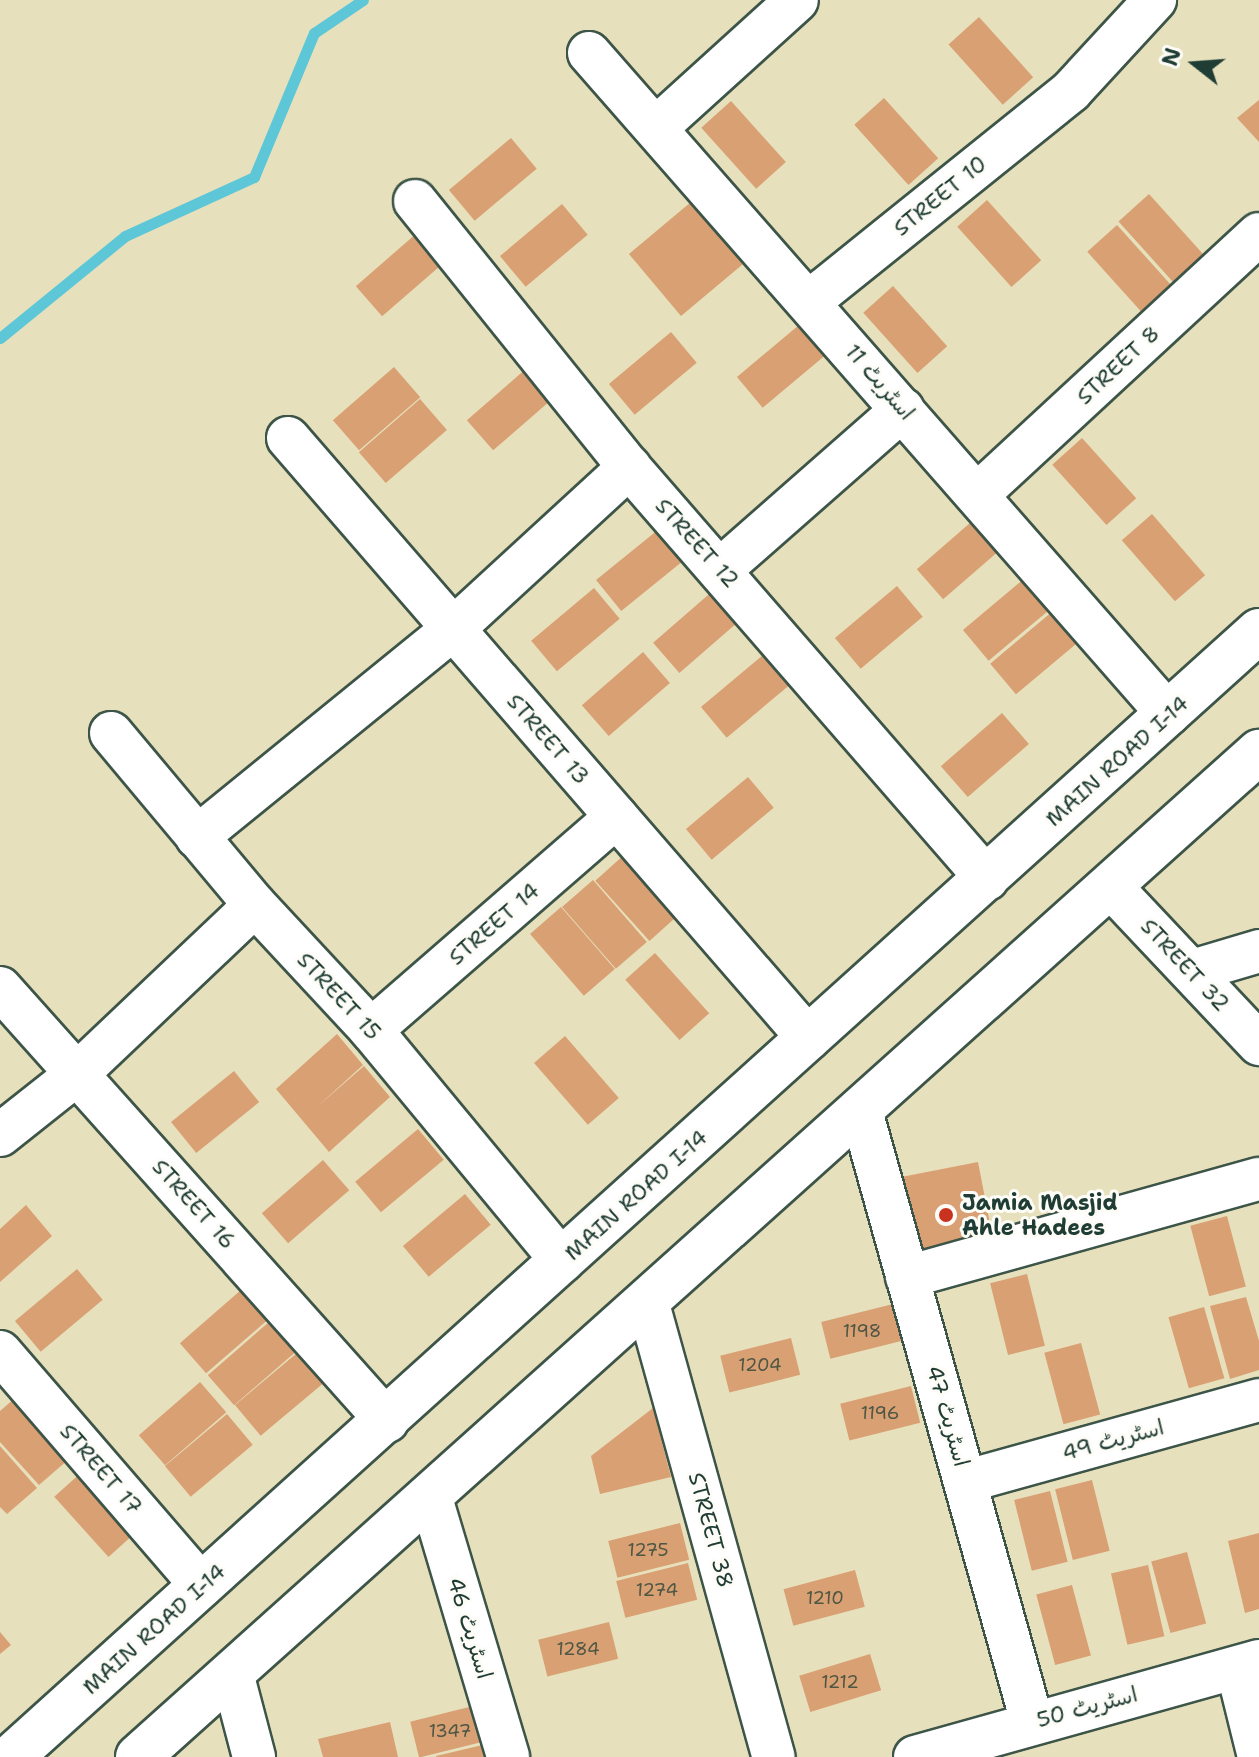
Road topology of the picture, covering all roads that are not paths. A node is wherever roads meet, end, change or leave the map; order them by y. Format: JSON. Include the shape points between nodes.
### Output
{"nodes":[{"id":1,"x":797,"y":0,"type":"edge"},
{"id":2,"x":1155,"y":0,"type":"edge"},
{"id":3,"x":589,"y":53,"type":"dead end"},
{"id":4,"x":656,"y":128,"type":"junction"},
{"id":5,"x":415,"y":201,"type":"dead end"},
{"id":6,"x":1259,"y":234,"type":"edge"},
{"id":7,"x":810,"y":301,"type":"junction"},
{"id":8,"x":903,"y":409,"type":"junction"},
{"id":9,"x":288,"y":438,"type":"dead end"},
{"id":10,"x":629,"y":467,"type":"junction"},
{"id":11,"x":977,"y":495,"type":"junction"},
{"id":12,"x":721,"y":569,"type":"junction"},
{"id":13,"x":452,"y":630,"type":"junction"},
{"id":14,"x":1259,"y":631,"type":"edge"},
{"id":15,"x":1168,"y":714,"type":"junction"},
{"id":16,"x":111,"y":733,"type":"dead end"},
{"id":17,"x":1259,"y":752,"type":"edge"},
{"id":18,"x":616,"y":817,"type":"junction"},
{"id":19,"x":197,"y":837,"type":"junction"},
{"id":20,"x":987,"y":879,"type":"junction"},
{"id":21,"x":1111,"y":887,"type":"junction"},
{"id":22,"x":255,"y":905,"type":"junction"},
{"id":23,"x":1259,"y":951,"type":"edge"},
{"id":24,"x":1192,"y":971,"type":"junction"},
{"id":25,"x":0,"y":988,"type":"edge"},
{"id":26,"x":371,"y":1030,"type":"junction"},
{"id":27,"x":809,"y":1039,"type":"junction"},
{"id":28,"x":1259,"y":1044,"type":"edge"},
{"id":29,"x":77,"y":1074,"type":"junction"},
{"id":30,"x":861,"y":1111,"type":"junction"},
{"id":31,"x":0,"y":1135,"type":"edge"},
{"id":32,"x":1259,"y":1179,"type":"edge"},
{"id":33,"x":562,"y":1261,"type":"junction"},
{"id":34,"x":907,"y":1277,"type":"junction"},
{"id":35,"x":648,"y":1304,"type":"junction"},
{"id":36,"x":1,"y":1354,"type":"edge"},
{"id":37,"x":1259,"y":1400,"type":"edge"},
{"id":38,"x":387,"y":1421,"type":"junction"},
{"id":39,"x":967,"y":1481,"type":"junction"},
{"id":40,"x":431,"y":1498,"type":"junction"},
{"id":41,"x":202,"y":1586,"type":"junction"},
{"id":42,"x":1248,"y":1665,"type":"edge"},
{"id":43,"x":232,"y":1673,"type":"junction"},
{"id":44,"x":1032,"y":1722,"type":"junction"},
{"id":45,"x":11,"y":1757,"type":"edge"},
{"id":46,"x":138,"y":1757,"type":"edge"},
{"id":47,"x":254,"y":1757,"type":"edge"},
{"id":48,"x":508,"y":1757,"type":"edge"},
{"id":49,"x":774,"y":1757,"type":"edge"},
{"id":50,"x":915,"y":1757,"type":"edge"},
{"id":51,"x":1259,"y":1757,"type":"edge"}],
"edges":[{"from":1,"to":4,"type":"street"},
{"from":2,"to":7,"type":"street","name":"STREET 10","via":[[1071,91]]},
{"from":3,"to":4,"type":"street","name":"اسٹریٹ 11"},
{"from":4,"to":7,"type":"street","name":"اسٹریٹ 11"},
{"from":5,"to":10,"type":"street","name":"STREET 12"},
{"from":6,"to":11,"type":"street","name":"STREET 8"},
{"from":7,"to":8,"type":"street","name":"اسٹریٹ 11"},
{"from":8,"to":11,"type":"street","name":"اسٹریٹ 11"},
{"from":8,"to":12,"type":"street"},
{"from":9,"to":13,"type":"street","name":"STREET 13"},
{"from":10,"to":12,"type":"street","name":"STREET 12"},
{"from":10,"to":13,"type":"street"},
{"from":11,"to":15,"type":"street","name":"اسٹریٹ 11"},
{"from":12,"to":20,"type":"street","name":"STREET 12"},
{"from":13,"to":18,"type":"street","name":"STREET 13"},
{"from":13,"to":19,"type":"street"},
{"from":14,"to":15,"type":"main road","name":"MAIN ROAD I-14"},
{"from":15,"to":20,"type":"main road","name":"MAIN ROAD I-14"},
{"from":16,"to":19,"type":"street","name":"STREET 15"},
{"from":17,"to":21,"type":"main road"},
{"from":18,"to":26,"type":"street","name":"STREET 14"},
{"from":18,"to":27,"type":"street","name":"STREET 13"},
{"from":19,"to":22,"type":"street","name":"STREET 15"},
{"from":20,"to":27,"type":"main road","name":"MAIN ROAD I-14"},
{"from":21,"to":24,"type":"street","name":"STREET 32"},
{"from":21,"to":30,"type":"main road"},
{"from":22,"to":26,"type":"street","name":"STREET 15"},
{"from":22,"to":29,"type":"street"},
{"from":23,"to":24,"type":"street"},
{"from":24,"to":28,"type":"street","name":"STREET 32"},
{"from":25,"to":29,"type":"street","name":"STREET 16"},
{"from":26,"to":33,"type":"street","name":"STREET 15"},
{"from":27,"to":33,"type":"main road","name":"MAIN ROAD I-14"},
{"from":29,"to":31,"type":"street"},
{"from":29,"to":38,"type":"street","name":"STREET 16"},
{"from":30,"to":34,"type":"street","name":"اسٹریٹ 47"},
{"from":30,"to":35,"type":"main road"},
{"from":32,"to":34,"type":"street"},
{"from":33,"to":38,"type":"main road","name":"MAIN ROAD I-14"},
{"from":34,"to":39,"type":"street","name":"اسٹریٹ 47"},
{"from":35,"to":40,"type":"main road"},
{"from":35,"to":49,"type":"street","name":"STREET 38"},
{"from":36,"to":41,"type":"street","name":"STREET 17"},
{"from":37,"to":39,"type":"street","name":"اسٹریٹ 49"},
{"from":38,"to":41,"type":"main road","name":"MAIN ROAD I-14"},
{"from":39,"to":44,"type":"street","name":"اسٹریٹ 47"},
{"from":40,"to":43,"type":"main road"},
{"from":40,"to":48,"type":"street","name":"اسٹریٹ 46"},
{"from":41,"to":45,"type":"main road","name":"MAIN ROAD I-14"},
{"from":42,"to":44,"type":"street","name":"اسٹریٹ 50"},
{"from":42,"to":51,"type":"street"},
{"from":43,"to":46,"type":"main road"},
{"from":43,"to":47,"type":"street"},
{"from":44,"to":50,"type":"street","name":"اسٹریٹ 50"}]}
